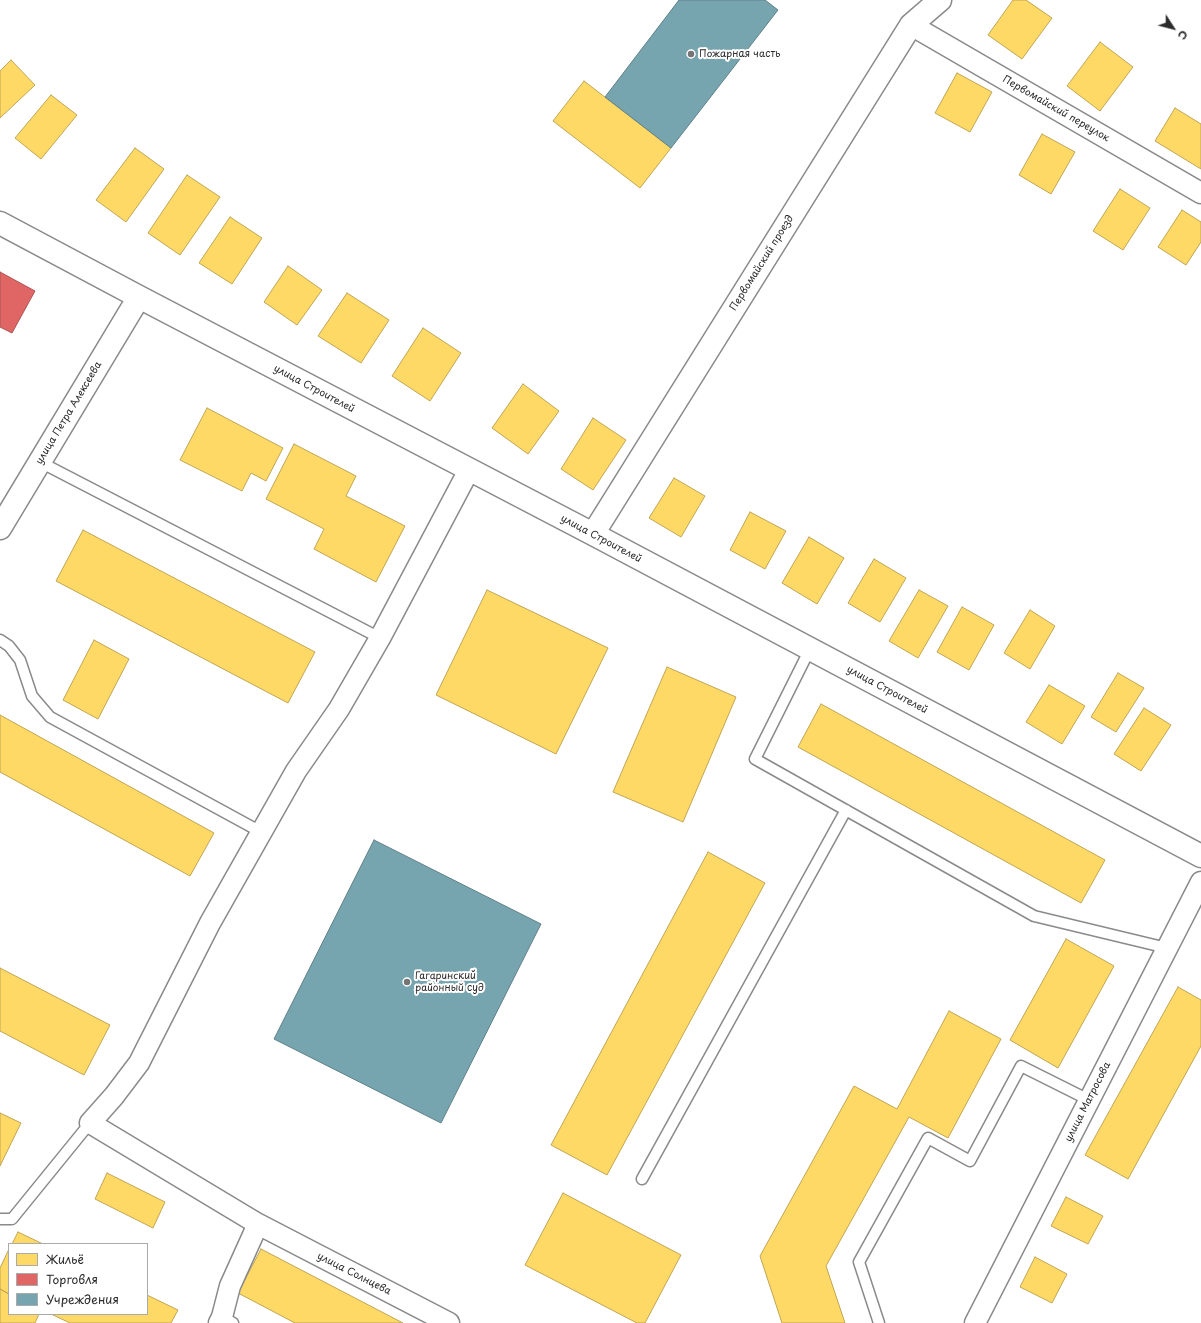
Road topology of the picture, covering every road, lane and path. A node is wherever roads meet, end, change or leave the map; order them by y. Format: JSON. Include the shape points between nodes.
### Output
{"nodes":[{"id":1,"x":940,"y":0,"type":"edge"},
{"id":2,"x":911,"y":25,"type":"junction"},
{"id":3,"x":1201,"y":193,"type":"edge"},
{"id":4,"x":0,"y":223,"type":"edge"},
{"id":5,"x":139,"y":297,"type":"junction"},
{"id":6,"x":40,"y":462,"type":"junction"},
{"id":7,"x":469,"y":470,"type":"junction"},
{"id":8,"x":0,"y":528,"type":"edge"},
{"id":9,"x":593,"y":534,"type":"junction"},
{"id":10,"x":380,"y":638,"type":"junction"},
{"id":11,"x":0,"y":640,"type":"edge"},
{"id":12,"x":810,"y":649,"type":"junction"},
{"id":13,"x":846,"y":810,"type":"junction"},
{"id":14,"x":261,"y":832,"type":"junction"},
{"id":15,"x":1201,"y":856,"type":"edge"},
{"id":16,"x":1201,"y":882,"type":"edge"},
{"id":17,"x":1167,"y":948,"type":"junction"},
{"id":18,"x":1089,"y":1100,"type":"junction"},
{"id":19,"x":90,"y":1123,"type":"junction"},
{"id":20,"x":642,"y":1179,"type":"dead end"},
{"id":21,"x":0,"y":1219,"type":"edge"},
{"id":22,"x":258,"y":1224,"type":"junction"},
{"id":23,"x":225,"y":1321,"type":"edge"},
{"id":24,"x":449,"y":1323,"type":"edge"},
{"id":25,"x":879,"y":1323,"type":"edge"},
{"id":26,"x":974,"y":1323,"type":"edge"}],
"edges":[{"from":1,"to":2,"type":"main road","name":"Первомайский проезд"},
{"from":2,"to":3,"type":"street","name":"Первомайский переулок"},
{"from":2,"to":9,"type":"main road","name":"Первомайский проезд"},
{"from":4,"to":5,"type":"main road","name":"улица Строителей"},
{"from":5,"to":6,"type":"main road","name":"улица Петра Алексеева"},
{"from":5,"to":7,"type":"main road","name":"улица Строителей"},
{"from":6,"to":8,"type":"main road","name":"улица Петра Алексеева"},
{"from":6,"to":10,"type":"lane"},
{"from":7,"to":9,"type":"main road","name":"улица Строителей"},
{"from":7,"to":10,"type":"street"},
{"from":9,"to":12,"type":"main road","name":"улица Строителей"},
{"from":10,"to":14,"type":"street","via":[[339,709],[296,771]]},
{"from":11,"to":14,"type":"lane","via":[[9,646],[20,660],[32,696],[50,717]]},
{"from":12,"to":13,"type":"lane","via":[[755,759]]},
{"from":12,"to":15,"type":"main road","name":"улица Строителей"},
{"from":13,"to":17,"type":"lane","via":[[1034,916]]},
{"from":13,"to":20,"type":"lane"},
{"from":14,"to":19,"type":"street","via":[[210,923],[139,1062]]},
{"from":16,"to":17,"type":"street","name":"улица Матросова"},
{"from":17,"to":18,"type":"street","name":"улица Матросова"},
{"from":18,"to":25,"type":"lane","via":[[1021,1066],[970,1161],[928,1138],[859,1262]]},
{"from":18,"to":26,"type":"street","name":"улица Матросова"},
{"from":19,"to":21,"type":"lane","via":[[12,1218]]},
{"from":19,"to":22,"type":"street","name":"улица Солнцева"},
{"from":22,"to":23,"type":"street","via":[[230,1286]]},
{"from":22,"to":24,"type":"street","name":"улица Солнцева"}]}
